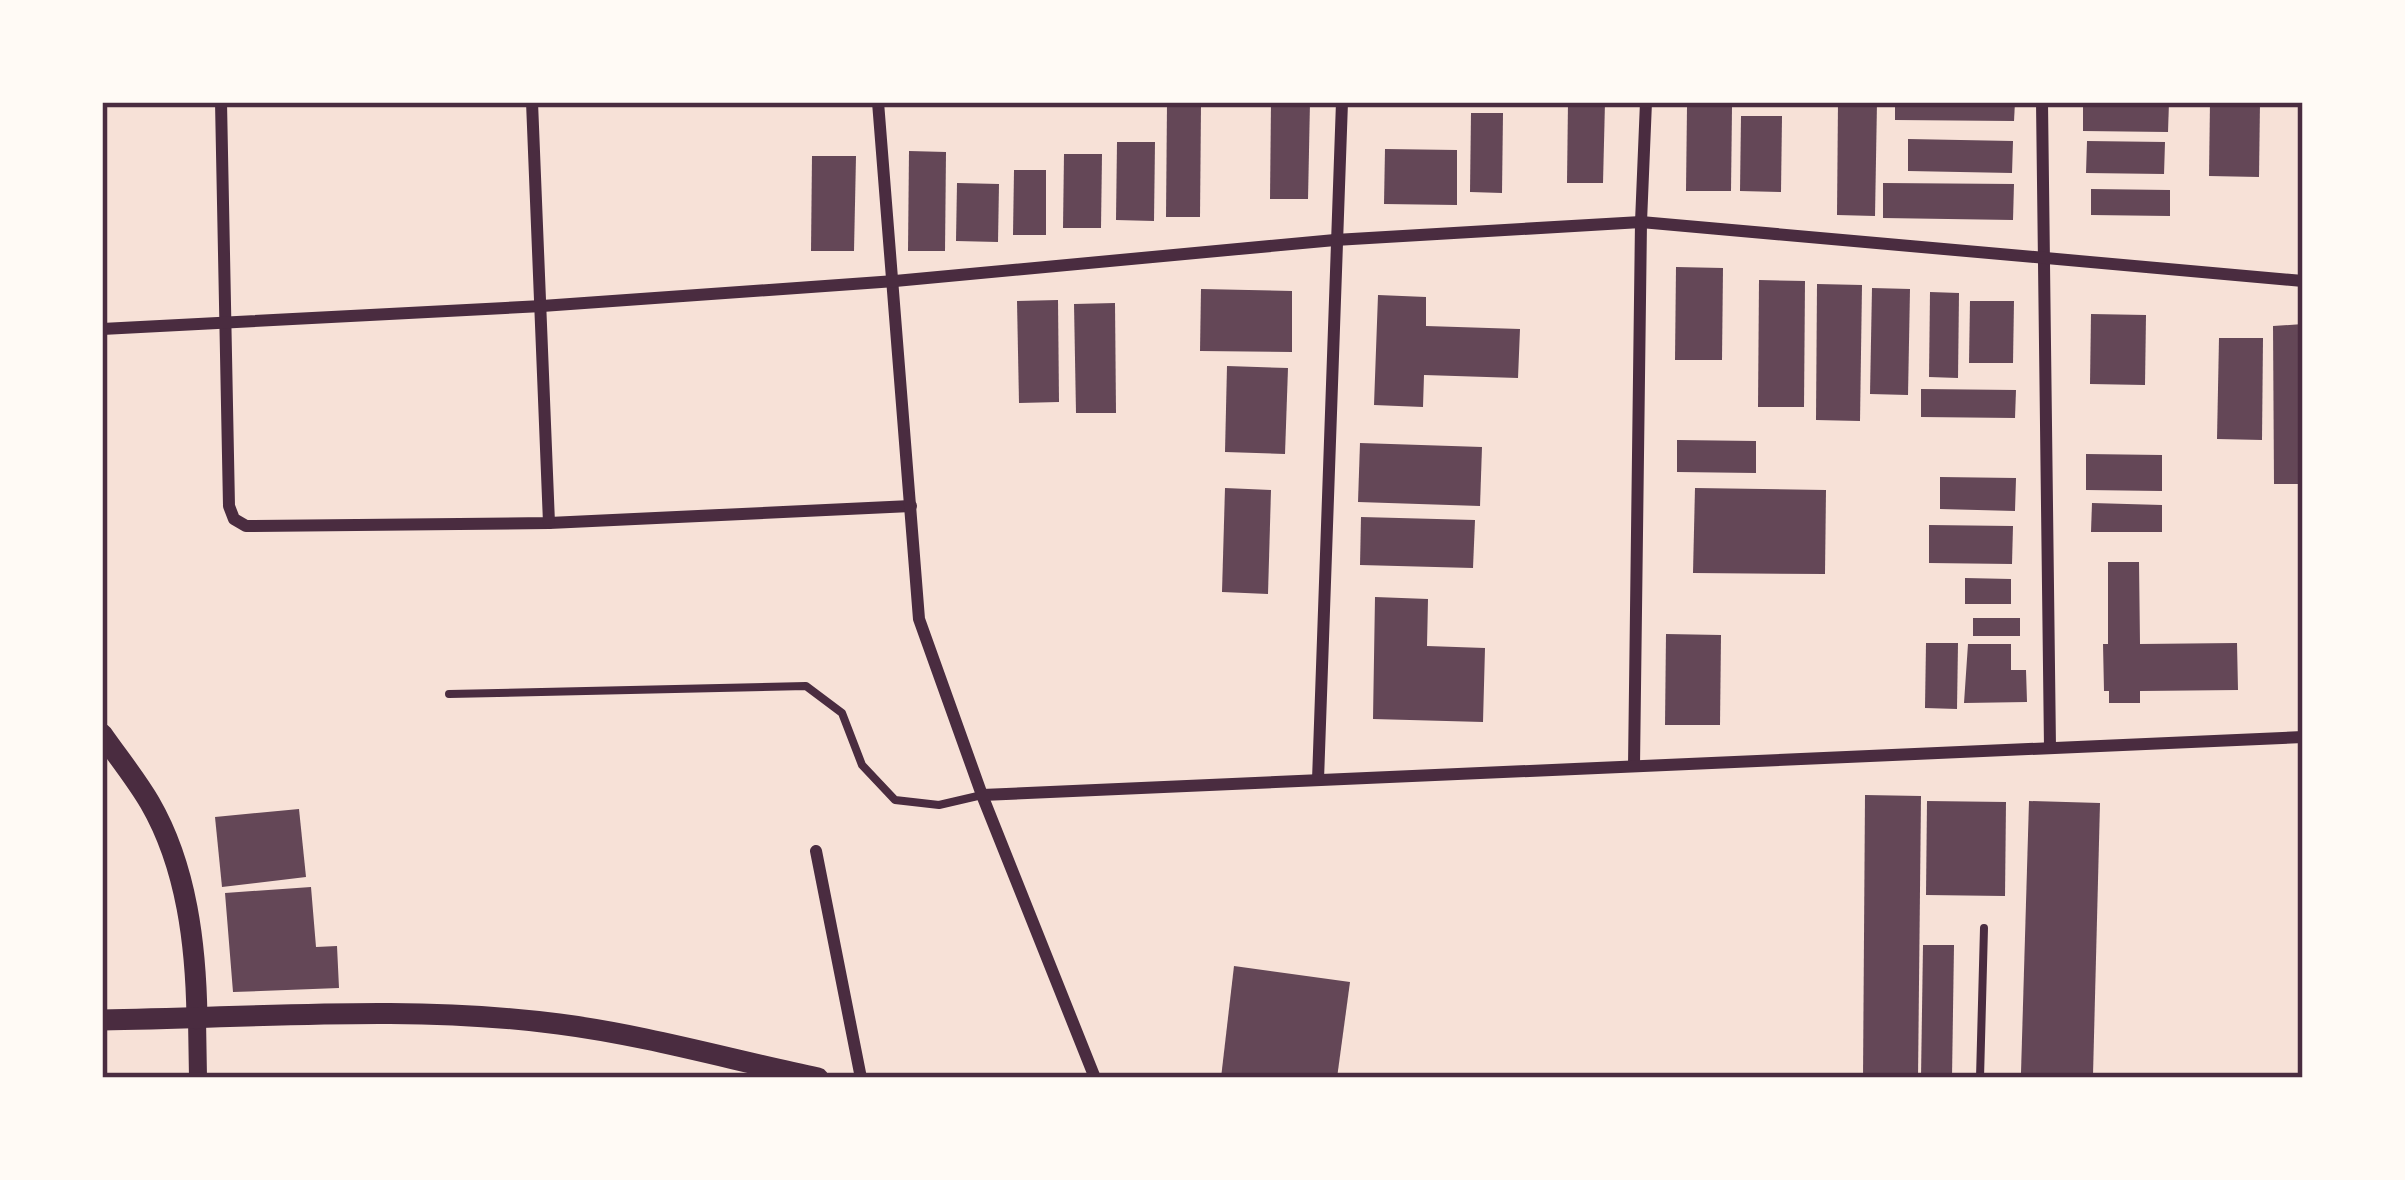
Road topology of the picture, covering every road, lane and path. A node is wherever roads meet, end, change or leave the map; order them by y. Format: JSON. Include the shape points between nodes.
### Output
{"nodes":[{"id":1,"x":221,"y":102,"type":"edge"},
{"id":2,"x":532,"y":102,"type":"edge"},
{"id":3,"x":878,"y":102,"type":"edge"},
{"id":4,"x":1342,"y":102,"type":"edge"},
{"id":5,"x":1646,"y":102,"type":"edge"},
{"id":6,"x":2042,"y":102,"type":"edge"},
{"id":7,"x":1641,"y":222,"type":"junction"},
{"id":8,"x":1335,"y":240,"type":"junction"},
{"id":9,"x":2044,"y":257,"type":"junction"},
{"id":10,"x":895,"y":281,"type":"junction"},
{"id":11,"x":2303,"y":281,"type":"edge"},
{"id":12,"x":542,"y":306,"type":"junction"},
{"id":13,"x":223,"y":324,"type":"junction"},
{"id":14,"x":102,"y":329,"type":"edge"},
{"id":15,"x":911,"y":506,"type":"junction"},
{"id":16,"x":549,"y":523,"type":"junction"},
{"id":17,"x":449,"y":694,"type":"dead end"},
{"id":18,"x":102,"y":734,"type":"edge"},
{"id":19,"x":2303,"y":736,"type":"edge"},
{"id":20,"x":2050,"y":748,"type":"junction"},
{"id":21,"x":1634,"y":766,"type":"junction"},
{"id":22,"x":1318,"y":780,"type":"junction"},
{"id":23,"x":982,"y":795,"type":"junction"},
{"id":24,"x":816,"y":851,"type":"dead end"},
{"id":25,"x":1984,"y":928,"type":"dead end"},
{"id":26,"x":197,"y":1019,"type":"junction"},
{"id":27,"x":102,"y":1020,"type":"edge"},
{"id":28,"x":198,"y":1078,"type":"edge"},
{"id":29,"x":818,"y":1078,"type":"edge"},
{"id":30,"x":861,"y":1078,"type":"edge"},
{"id":31,"x":1095,"y":1078,"type":"edge"},
{"id":32,"x":1980,"y":1078,"type":"edge"}],
"edges":[{"from":1,"to":13,"type":"street"},
{"from":2,"to":12,"type":"street"},
{"from":3,"to":10,"type":"street"},
{"from":4,"to":8,"type":"street"},
{"from":5,"to":7,"type":"street"},
{"from":6,"to":9,"type":"street"},
{"from":7,"to":8,"type":"street"},
{"from":7,"to":9,"type":"street"},
{"from":7,"to":21,"type":"street"},
{"from":8,"to":10,"type":"street"},
{"from":8,"to":22,"type":"street"},
{"from":9,"to":11,"type":"street"},
{"from":9,"to":20,"type":"street"},
{"from":10,"to":12,"type":"street"},
{"from":10,"to":15,"type":"street"},
{"from":12,"to":13,"type":"street"},
{"from":12,"to":16,"type":"street"},
{"from":13,"to":14,"type":"street"},
{"from":13,"to":16,"type":"street","via":[[234,519],[246,526]]},
{"from":15,"to":16,"type":"street"},
{"from":15,"to":23,"type":"street","via":[[920,619]]},
{"from":17,"to":23,"type":"lane","via":[[806,686],[842,713],[862,765],[895,800],[939,805]]},
{"from":18,"to":26,"type":"main road","via":[[151,804],[173,856]]},
{"from":19,"to":20,"type":"street"},
{"from":20,"to":21,"type":"street"},
{"from":21,"to":22,"type":"street"},
{"from":22,"to":23,"type":"street"},
{"from":23,"to":31,"type":"street"},
{"from":24,"to":30,"type":"street"},
{"from":25,"to":32,"type":"lane"},
{"from":26,"to":27,"type":"main road"},
{"from":26,"to":28,"type":"street"},
{"from":26,"to":29,"type":"main road","via":[[383,1014],[543,1022]]}]}
